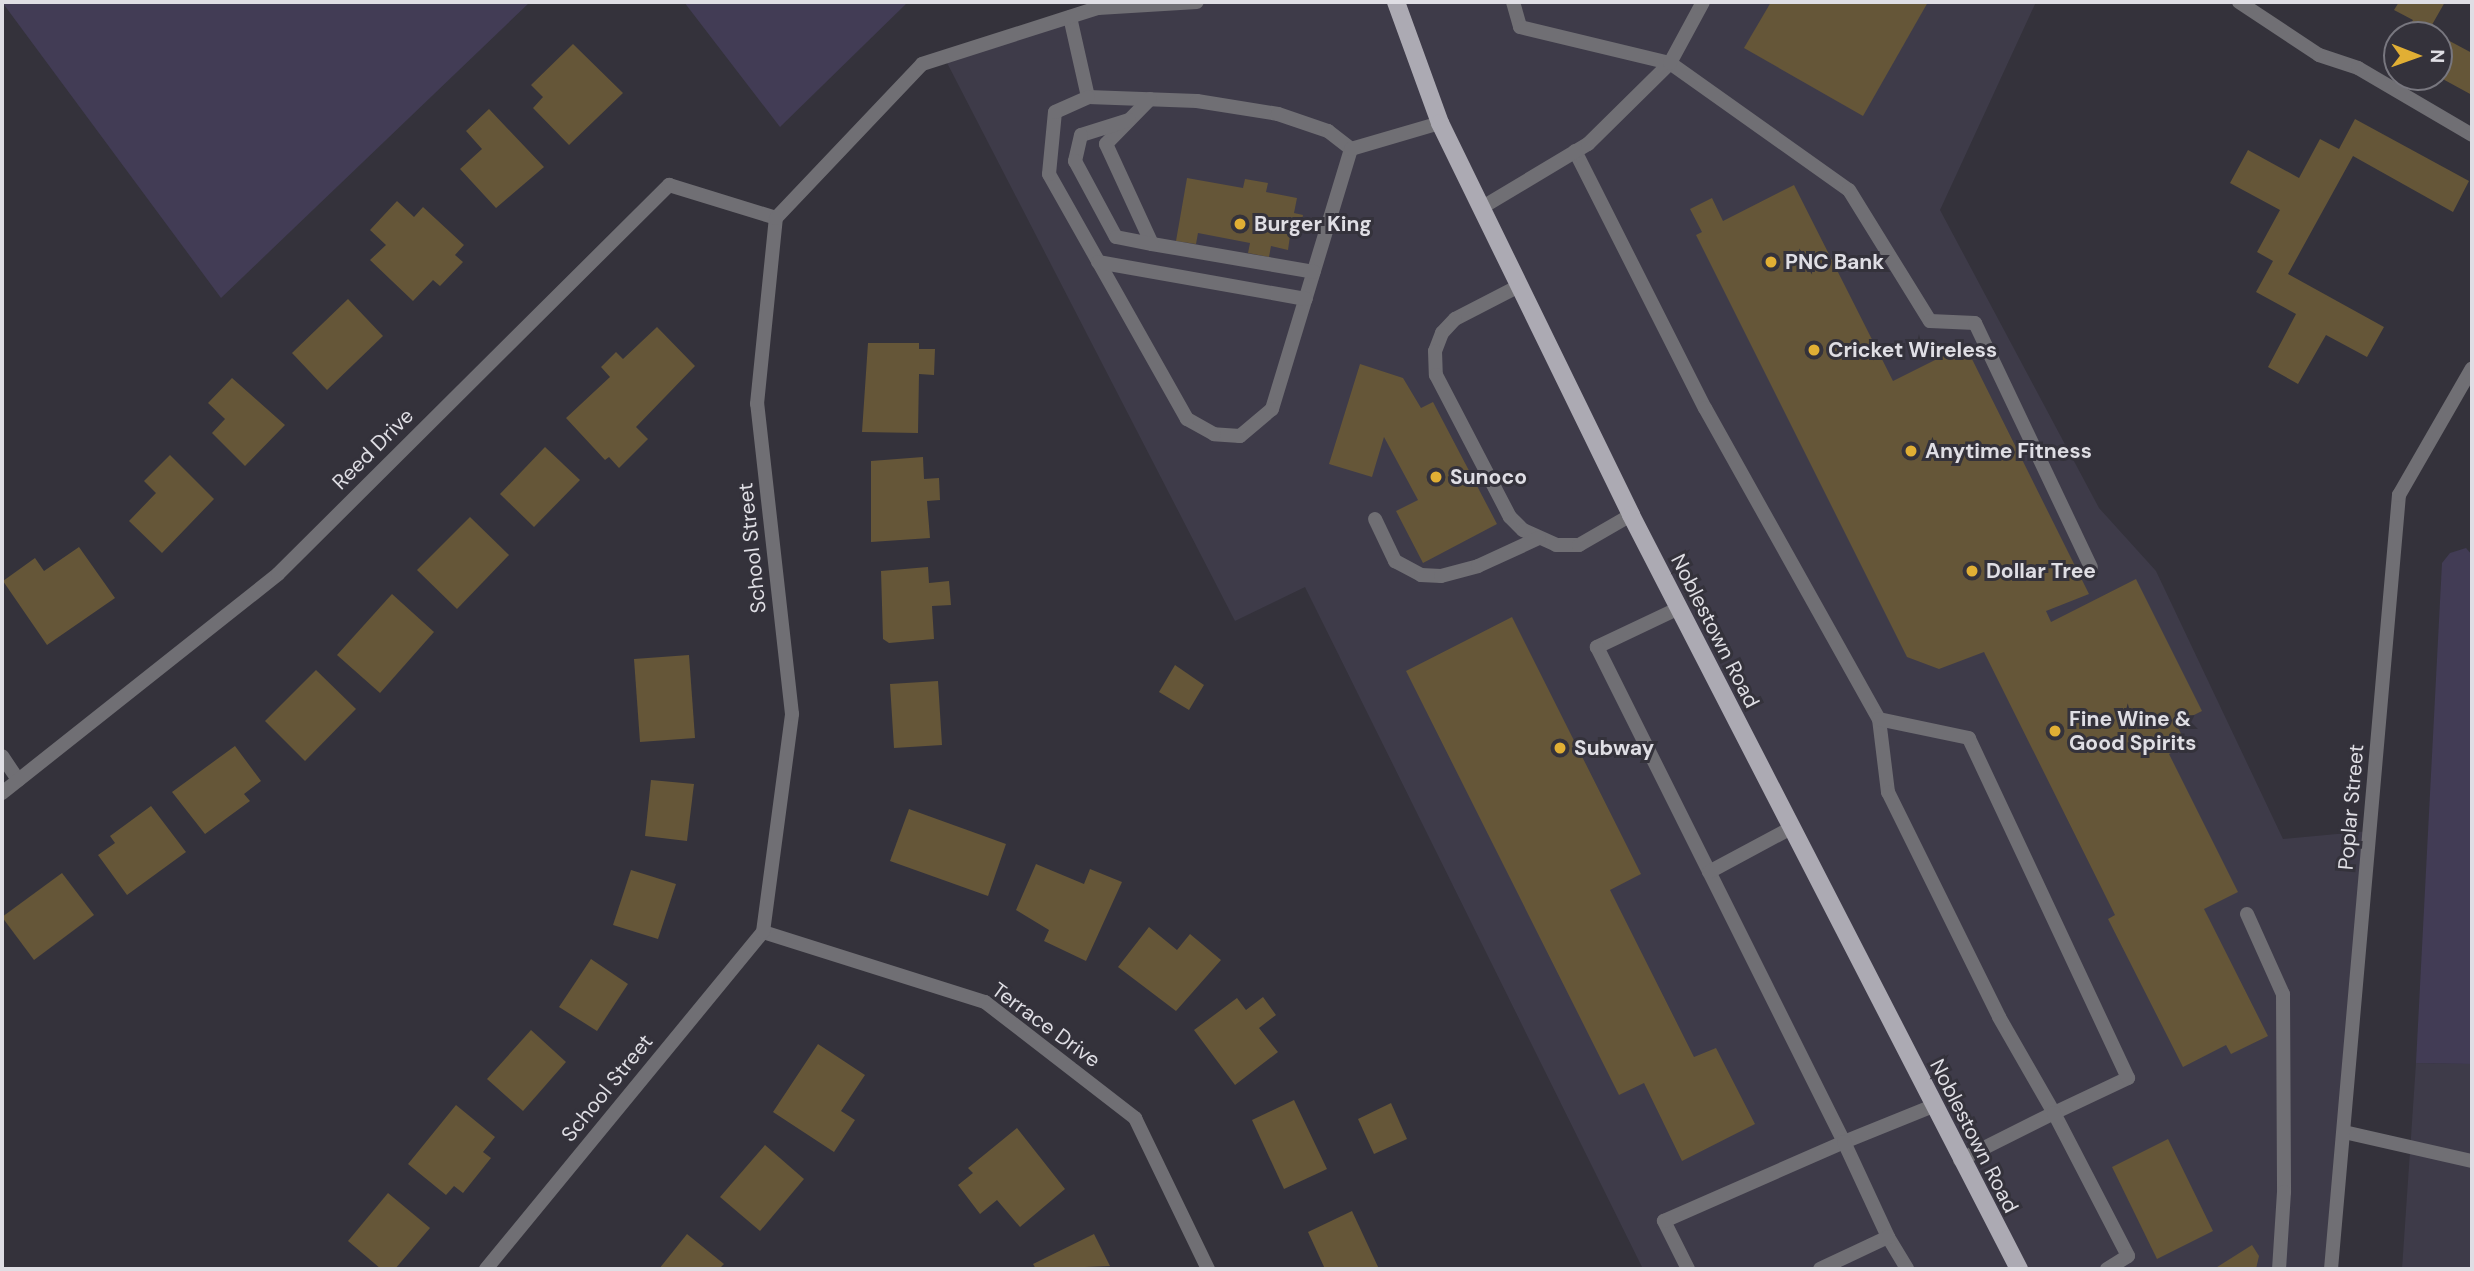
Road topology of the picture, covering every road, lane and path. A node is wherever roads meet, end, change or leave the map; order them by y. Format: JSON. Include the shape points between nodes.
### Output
{"nodes":[{"id":1,"x":1197,"y":2,"type":"edge"},
{"id":2,"x":1396,"y":2,"type":"edge"},
{"id":3,"x":1513,"y":2,"type":"edge"},
{"id":4,"x":1703,"y":2,"type":"edge"},
{"id":5,"x":2239,"y":2,"type":"edge"},
{"id":6,"x":1070,"y":17,"type":"junction"},
{"id":7,"x":1670,"y":63,"type":"junction"},
{"id":8,"x":1088,"y":97,"type":"junction"},
{"id":9,"x":1150,"y":99,"type":"junction"},
{"id":10,"x":1130,"y":120,"type":"junction"},
{"id":11,"x":1440,"y":123,"type":"junction"},
{"id":12,"x":2472,"y":135,"type":"edge"},
{"id":13,"x":1351,"y":149,"type":"junction"},
{"id":14,"x":1575,"y":151,"type":"junction"},
{"id":15,"x":1481,"y":208,"type":"junction"},
{"id":16,"x":776,"y":218,"type":"junction"},
{"id":17,"x":1152,"y":244,"type":"junction"},
{"id":18,"x":1098,"y":262,"type":"junction"},
{"id":19,"x":1314,"y":272,"type":"junction"},
{"id":20,"x":1519,"y":286,"type":"junction"},
{"id":21,"x":1306,"y":299,"type":"junction"},
{"id":22,"x":2472,"y":368,"type":"edge"},
{"id":23,"x":1631,"y":515,"type":"junction"},
{"id":24,"x":1375,"y":519,"type":"dead end"},
{"id":25,"x":1539,"y":538,"type":"junction"},
{"id":26,"x":2091,"y":567,"type":"dead end"},
{"id":27,"x":1677,"y":609,"type":"junction"},
{"id":28,"x":1879,"y":719,"type":"junction"},
{"id":29,"x":2,"y":756,"type":"edge"},
{"id":30,"x":18,"y":780,"type":"junction"},
{"id":31,"x":2,"y":793,"type":"edge"},
{"id":32,"x":1791,"y":828,"type":"junction"},
{"id":33,"x":1709,"y":872,"type":"junction"},
{"id":34,"x":2247,"y":914,"type":"dead end"},
{"id":35,"x":763,"y":932,"type":"junction"},
{"id":36,"x":1933,"y":1106,"type":"junction"},
{"id":37,"x":2054,"y":1113,"type":"junction"},
{"id":38,"x":2344,"y":1132,"type":"junction"},
{"id":39,"x":1844,"y":1142,"type":"junction"},
{"id":40,"x":1960,"y":1160,"type":"junction"},
{"id":41,"x":2472,"y":1161,"type":"edge"},
{"id":42,"x":1888,"y":1237,"type":"junction"},
{"id":43,"x":486,"y":1269,"type":"edge"},
{"id":44,"x":1208,"y":1269,"type":"edge"},
{"id":45,"x":1688,"y":1269,"type":"edge"},
{"id":46,"x":1820,"y":1269,"type":"edge"},
{"id":47,"x":1907,"y":1269,"type":"edge"},
{"id":48,"x":2019,"y":1269,"type":"edge"},
{"id":49,"x":2108,"y":1269,"type":"edge"},
{"id":50,"x":2279,"y":1269,"type":"edge"},
{"id":51,"x":2332,"y":1269,"type":"edge"}],
"edges":[{"from":1,"to":6,"type":"street","via":[[1098,8]]},
{"from":2,"to":11,"type":"main road","name":"Noblestown Road"},
{"from":3,"to":7,"type":"street","via":[[1520,27]]},
{"from":4,"to":7,"type":"street"},
{"from":5,"to":12,"type":"street","via":[[2319,55],[2358,68]]},
{"from":6,"to":8,"type":"street"},
{"from":6,"to":16,"type":"street","via":[[922,64]]},
{"from":7,"to":14,"type":"street"},
{"from":7,"to":26,"type":"street","via":[[1849,190],[1930,321],[1975,323]]},
{"from":8,"to":9,"type":"street"},
{"from":8,"to":18,"type":"street","via":[[1055,112],[1049,174]]},
{"from":9,"to":10,"type":"street"},
{"from":9,"to":13,"type":"street","via":[[1278,114],[1328,131]]},
{"from":10,"to":17,"type":"street","via":[[1106,144]]},
{"from":10,"to":17,"type":"street","via":[[1081,135],[1075,162],[1116,237]]},
{"from":11,"to":13,"type":"street"},
{"from":11,"to":15,"type":"main road","name":"Noblestown Road"},
{"from":13,"to":19,"type":"street"},
{"from":14,"to":15,"type":"street"},
{"from":14,"to":28,"type":"street","via":[[1705,408]]},
{"from":15,"to":20,"type":"main road","name":"Noblestown Road"},
{"from":16,"to":30,"type":"street","name":"Reed Drive","via":[[669,185],[278,574]]},
{"from":16,"to":35,"type":"street","name":"School Street","via":[[757,404],[792,714]]},
{"from":17,"to":19,"type":"street"},
{"from":18,"to":21,"type":"street"},
{"from":18,"to":21,"type":"street","via":[[1187,419],[1214,434],[1240,436],[1272,409]]},
{"from":19,"to":21,"type":"street"},
{"from":20,"to":23,"type":"main road","name":"Noblestown Road"},
{"from":20,"to":25,"type":"street","via":[[1471,309],[1449,326],[1435,351],[1436,375],[1510,517]]},
{"from":22,"to":38,"type":"street","name":"Poplar Street","via":[[2399,495]]},
{"from":23,"to":25,"type":"street","via":[[1579,545],[1556,545]]},
{"from":23,"to":27,"type":"main road","name":"Noblestown Road"},
{"from":24,"to":25,"type":"street","via":[[1395,561],[1421,575],[1441,576],[1478,566]]},
{"from":27,"to":32,"type":"main road","name":"Noblestown Road"},
{"from":27,"to":33,"type":"street","via":[[1597,648]]},
{"from":28,"to":37,"type":"street","via":[[1888,792],[1999,1017]]},
{"from":28,"to":37,"type":"street","via":[[1969,738],[2128,1078]]},
{"from":29,"to":30,"type":"street"},
{"from":30,"to":31,"type":"street","name":"Reed Drive"},
{"from":32,"to":33,"type":"street"},
{"from":32,"to":36,"type":"main road","name":"Noblestown Road"},
{"from":33,"to":39,"type":"street"},
{"from":34,"to":50,"type":"street","via":[[2283,994],[2284,1192]]},
{"from":35,"to":43,"type":"street","name":"School Street"},
{"from":35,"to":44,"type":"street","name":"Terrace Drive","via":[[985,1002],[1135,1118]]},
{"from":36,"to":39,"type":"street"},
{"from":36,"to":40,"type":"main road","name":"Noblestown Road"},
{"from":37,"to":40,"type":"street"},
{"from":37,"to":49,"type":"street","via":[[2128,1256]]},
{"from":38,"to":41,"type":"street"},
{"from":38,"to":51,"type":"street","name":"Poplar Street"},
{"from":39,"to":42,"type":"street"},
{"from":39,"to":45,"type":"street","via":[[1664,1221]]},
{"from":40,"to":48,"type":"main road","name":"Noblestown Road"},
{"from":42,"to":46,"type":"street"},
{"from":42,"to":47,"type":"street"}]}
